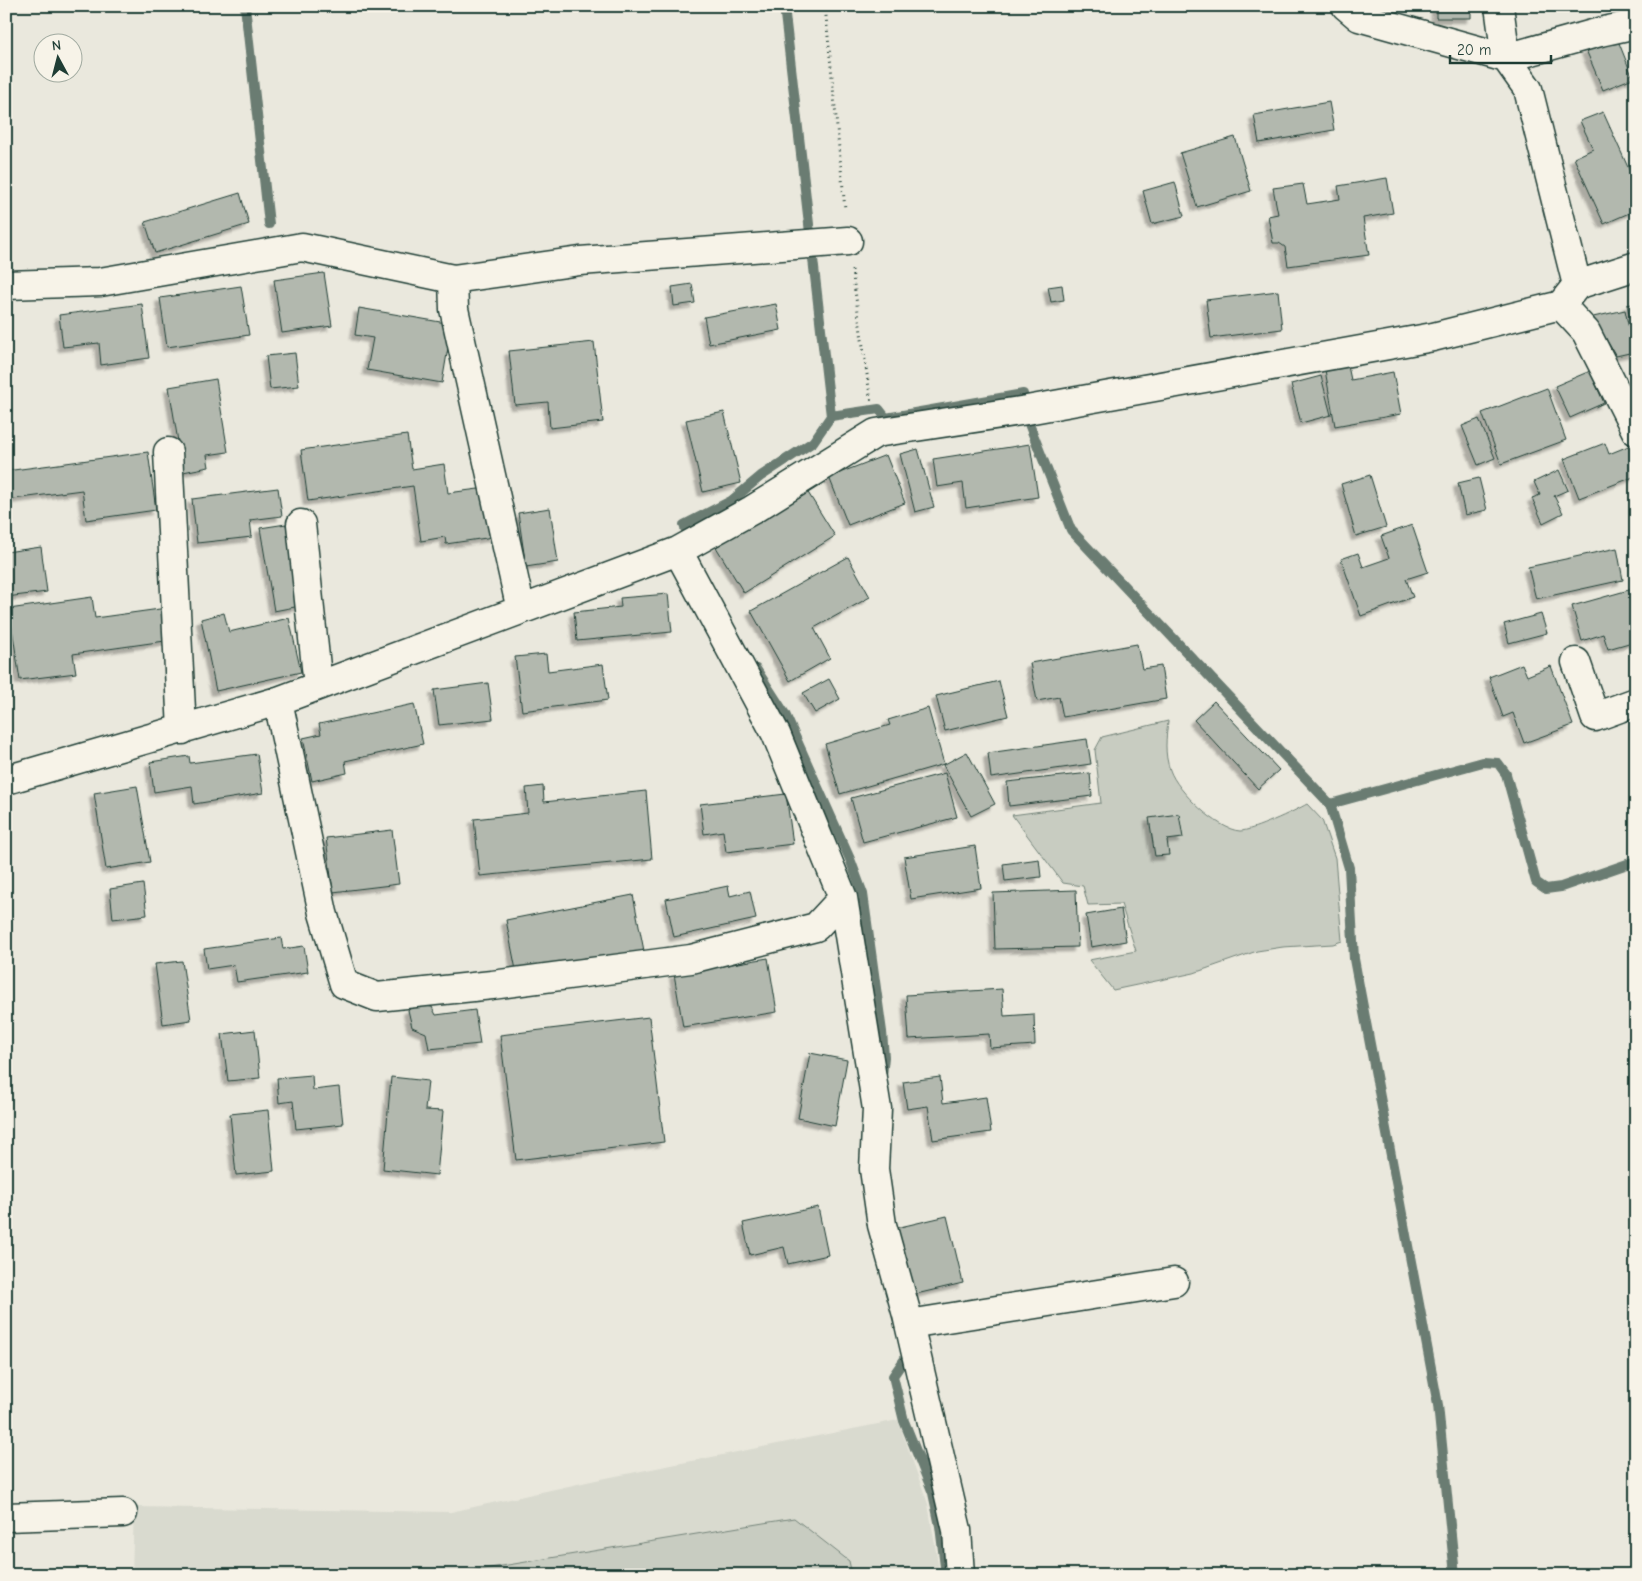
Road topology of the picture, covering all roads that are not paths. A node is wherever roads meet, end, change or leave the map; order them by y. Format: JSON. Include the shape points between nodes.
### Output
{"nodes":[{"id":1,"x":1346,"y":6,"type":"edge"},
{"id":2,"x":1499,"y":6,"type":"edge"},
{"id":3,"x":1636,"y":24,"type":"edge"},
{"id":4,"x":1506,"y":58,"type":"junction"},
{"id":5,"x":848,"y":241,"type":"dead end"},
{"id":6,"x":1636,"y":266,"type":"edge"},
{"id":7,"x":453,"y":279,"type":"junction"},
{"id":8,"x":6,"y":285,"type":"edge"},
{"id":9,"x":1569,"y":295,"type":"junction"},
{"id":10,"x":1636,"y":431,"type":"edge"},
{"id":11,"x":168,"y":452,"type":"dead end"},
{"id":12,"x":301,"y":524,"type":"dead end"},
{"id":13,"x":678,"y":551,"type":"junction"},
{"id":14,"x":521,"y":610,"type":"junction"},
{"id":15,"x":1576,"y":662,"type":"dead end"},
{"id":16,"x":318,"y":686,"type":"junction"},
{"id":17,"x":278,"y":701,"type":"junction"},
{"id":18,"x":1636,"y":702,"type":"edge"},
{"id":19,"x":182,"y":730,"type":"junction"},
{"id":20,"x":6,"y":780,"type":"edge"},
{"id":21,"x":843,"y":898,"type":"junction"},
{"id":22,"x":1174,"y":1282,"type":"dead end"},
{"id":23,"x":909,"y":1324,"type":"junction"},
{"id":24,"x":123,"y":1513,"type":"dead end"},
{"id":25,"x":6,"y":1517,"type":"edge"},
{"id":26,"x":960,"y":1575,"type":"edge"}],
"edges":[{"from":1,"to":4,"type":"street","via":[[1360,17]]},
{"from":2,"to":4,"type":"street"},
{"from":3,"to":4,"type":"street"},
{"from":4,"to":9,"type":"street","via":[[1528,89]]},
{"from":5,"to":7,"type":"street","via":[[580,261]]},
{"from":6,"to":9,"type":"street"},
{"from":7,"to":8,"type":"street","via":[[302,247],[100,282]]},
{"from":7,"to":14,"type":"street","via":[[454,309]]},
{"from":9,"to":10,"type":"street"},
{"from":9,"to":13,"type":"street","via":[[1433,337],[1027,410],[876,433],[752,510]]},
{"from":11,"to":19,"type":"street"},
{"from":12,"to":16,"type":"street"},
{"from":13,"to":14,"type":"street"},
{"from":13,"to":21,"type":"street","via":[[776,734]]},
{"from":14,"to":16,"type":"street"},
{"from":15,"to":18,"type":"street","via":[[1595,718]]},
{"from":16,"to":17,"type":"street"},
{"from":17,"to":19,"type":"street"},
{"from":17,"to":21,"type":"street","via":[[323,913],[344,984],[377,997],[691,959],[816,927]]},
{"from":19,"to":20,"type":"street"},
{"from":21,"to":23,"type":"street","via":[[878,1109],[874,1169],[882,1226]]},
{"from":22,"to":23,"type":"street"},
{"from":23,"to":26,"type":"street","via":[[957,1530]]},
{"from":24,"to":25,"type":"street"}]}
